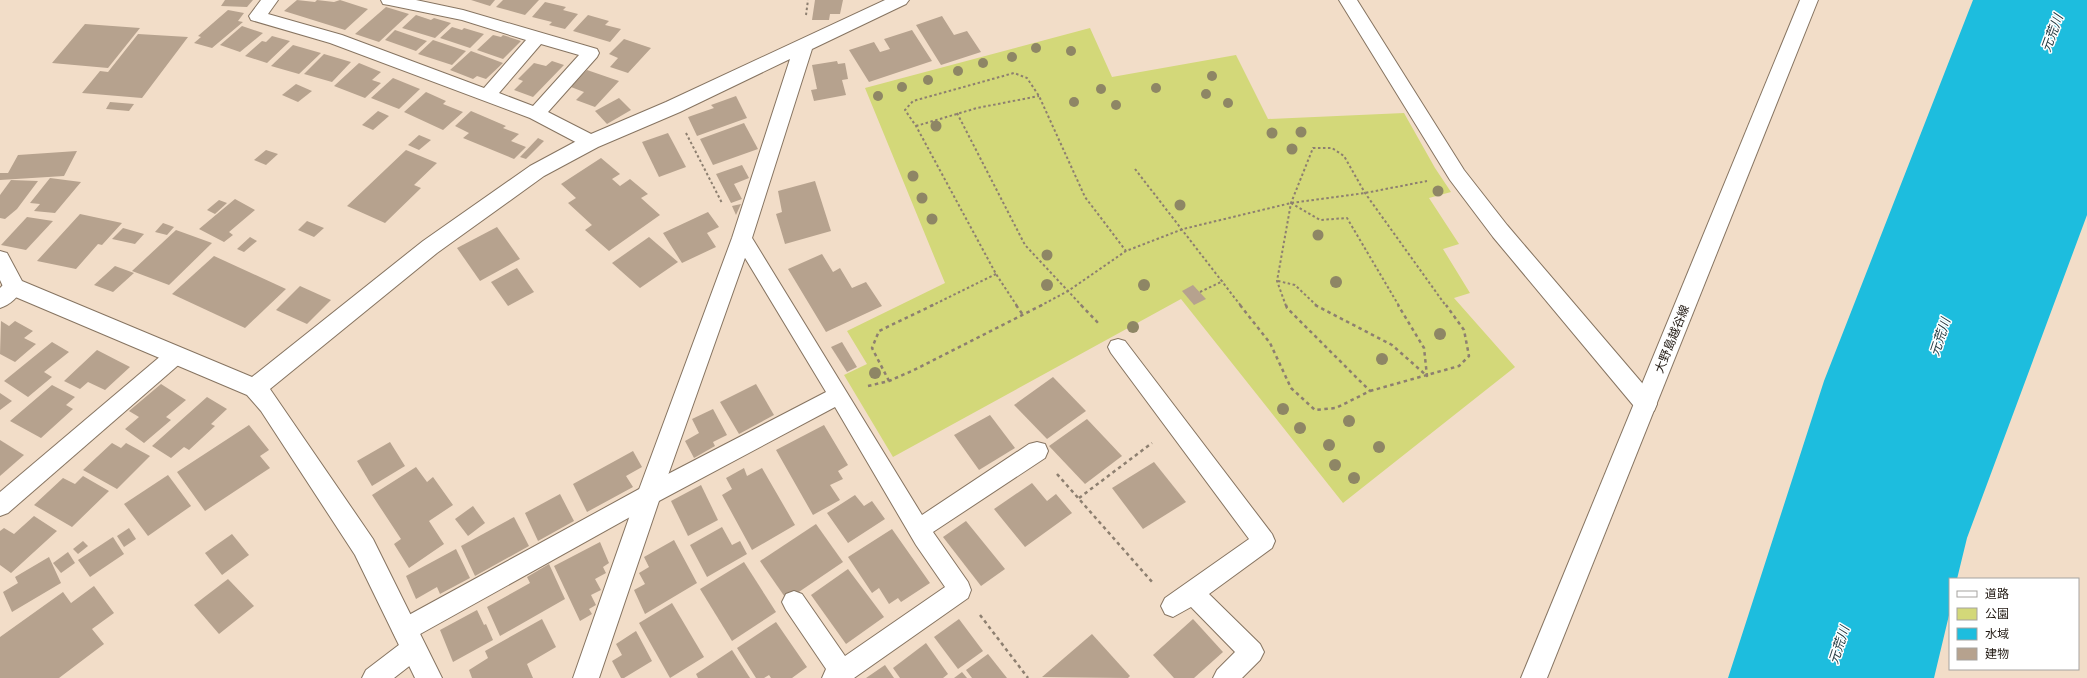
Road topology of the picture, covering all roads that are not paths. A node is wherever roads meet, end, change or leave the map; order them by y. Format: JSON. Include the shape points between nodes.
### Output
{"nodes":[{"id":1,"x":270,"y":0,"type":"edge"},
{"id":2,"x":389,"y":0,"type":"edge"},
{"id":3,"x":900,"y":0,"type":"edge"},
{"id":4,"x":1348,"y":0,"type":"edge"},
{"id":5,"x":1809,"y":0,"type":"edge"},
{"id":6,"x":538,"y":37,"type":"junction"},
{"id":7,"x":804,"y":45,"type":"junction"},
{"id":8,"x":487,"y":96,"type":"junction"},
{"id":9,"x":536,"y":114,"type":"junction"},
{"id":10,"x":591,"y":142,"type":"junction"},
{"id":11,"x":741,"y":239,"type":"junction"},
{"id":12,"x":0,"y":259,"type":"edge"},
{"id":13,"x":7,"y":294,"type":"edge"},
{"id":14,"x":1118,"y":347,"type":"road end"},
{"id":15,"x":176,"y":355,"type":"junction"},
{"id":16,"x":255,"y":388,"type":"junction"},
{"id":17,"x":839,"y":395,"type":"junction"},
{"id":18,"x":1646,"y":404,"type":"junction"},
{"id":19,"x":1037,"y":451,"type":"road end"},
{"id":20,"x":649,"y":495,"type":"junction"},
{"id":21,"x":0,"y":506,"type":"edge"},
{"id":22,"x":919,"y":529,"type":"junction"},
{"id":23,"x":1192,"y":593,"type":"junction"},
{"id":24,"x":794,"y":602,"type":"dead end"},
{"id":25,"x":1173,"y":606,"type":"road end"},
{"id":26,"x":408,"y":639,"type":"junction"},
{"id":27,"x":838,"y":675,"type":"edge"},
{"id":28,"x":374,"y":678,"type":"edge"},
{"id":29,"x":429,"y":678,"type":"edge"},
{"id":30,"x":586,"y":678,"type":"edge"},
{"id":31,"x":1225,"y":678,"type":"edge"},
{"id":32,"x":1534,"y":678,"type":"edge"}],
"edges":[{"from":1,"to":8,"type":"lane","via":[[257,16],[336,40]]},
{"from":2,"to":6,"type":"lane","via":[[463,15]]},
{"from":3,"to":7,"type":"street"},
{"from":4,"to":18,"type":"street","via":[[1457,175],[1500,231]]},
{"from":5,"to":18,"type":"street","name":"大野島越谷線"},
{"from":6,"to":8,"type":"lane"},
{"from":6,"to":9,"type":"lane","via":[[591,53]]},
{"from":7,"to":10,"type":"street","via":[[673,107]]},
{"from":7,"to":11,"type":"street"},
{"from":8,"to":9,"type":"lane"},
{"from":9,"to":10,"type":"lane"},
{"from":10,"to":16,"type":"street","via":[[537,171],[430,247]]},
{"from":11,"to":17,"type":"lane"},
{"from":11,"to":20,"type":"street"},
{"from":12,"to":13,"type":"street"},
{"from":13,"to":15,"type":"street"},
{"from":14,"to":23,"type":"lane","via":[[1264,541]]},
{"from":15,"to":16,"type":"street"},
{"from":15,"to":21,"type":"lane"},
{"from":16,"to":26,"type":"street","via":[[364,547]]},
{"from":17,"to":20,"type":"lane"},
{"from":17,"to":22,"type":"lane"},
{"from":18,"to":32,"type":"street","name":"大野島越谷線"},
{"from":19,"to":22,"type":"lane"},
{"from":20,"to":26,"type":"lane"},
{"from":20,"to":30,"type":"street"},
{"from":22,"to":27,"type":"lane","via":[[960,590]]},
{"from":23,"to":25,"type":"lane"},
{"from":23,"to":31,"type":"lane","via":[[1252,652]]},
{"from":24,"to":27,"type":"lane"},
{"from":26,"to":28,"type":"lane"},
{"from":26,"to":29,"type":"street"}]}
